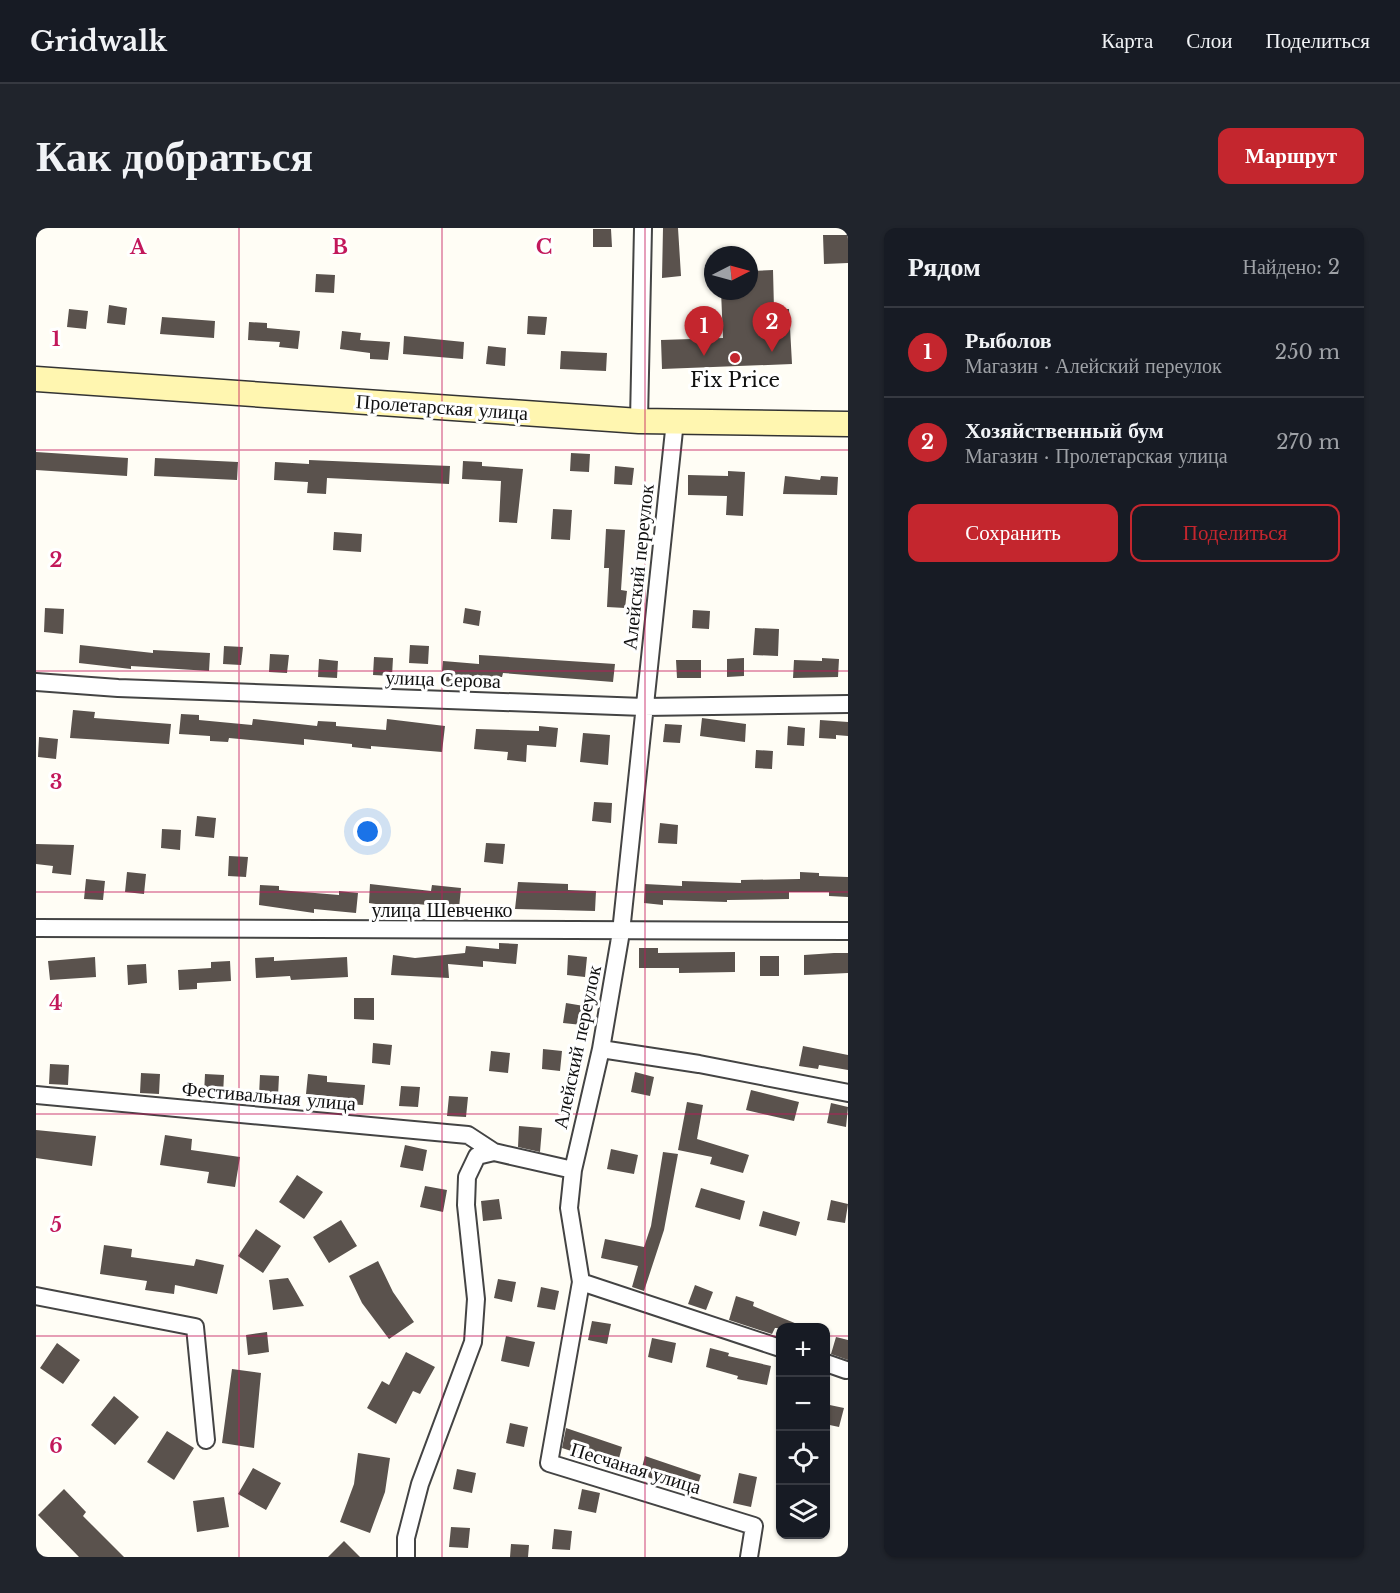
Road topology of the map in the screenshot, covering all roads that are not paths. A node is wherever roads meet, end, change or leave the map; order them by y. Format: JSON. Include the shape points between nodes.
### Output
{"nodes":[{"id":1,"x":643,"y":228,"type":"edge"},
{"id":2,"x":36,"y":379,"type":"edge"},
{"id":3,"x":639,"y":421,"type":"junction"},
{"id":4,"x":675,"y":421,"type":"junction"},
{"id":5,"x":848,"y":424,"type":"edge"},
{"id":6,"x":36,"y":682,"type":"edge"},
{"id":7,"x":848,"y":704,"type":"edge"},
{"id":8,"x":644,"y":707,"type":"junction"},
{"id":9,"x":36,"y":928,"type":"edge"},
{"id":10,"x":848,"y":931,"type":"edge"},
{"id":11,"x":621,"y":932,"type":"junction"},
{"id":12,"x":601,"y":1049,"type":"junction"},
{"id":13,"x":848,"y":1093,"type":"edge"},
{"id":14,"x":36,"y":1095,"type":"edge"},
{"id":15,"x":494,"y":1152,"type":"junction"},
{"id":16,"x":573,"y":1170,"type":"junction"},
{"id":17,"x":581,"y":1282,"type":"junction"},
{"id":18,"x":36,"y":1296,"type":"edge"},
{"id":19,"x":776,"y":1347,"type":"edge"},
{"id":20,"x":830,"y":1365,"type":"edge"},
{"id":21,"x":846,"y":1370,"type":"dead end"},
{"id":22,"x":206,"y":1440,"type":"dead end"},
{"id":23,"x":406,"y":1557,"type":"edge"},
{"id":24,"x":749,"y":1557,"type":"edge"}],
"edges":[{"from":1,"to":3,"type":"street"},
{"from":2,"to":3,"type":"main road","name":"Пролетарская улица"},
{"from":3,"to":4,"type":"main road","name":"Пролетарская улица"},
{"from":4,"to":5,"type":"main road","name":"Пролетарская улица"},
{"from":4,"to":8,"type":"street","name":"Алейский переулок"},
{"from":6,"to":8,"type":"street","name":"улица Серова"},
{"from":7,"to":8,"type":"street","name":"улица Серова"},
{"from":8,"to":11,"type":"street","name":"Алейский переулок"},
{"from":9,"to":11,"type":"street","name":"улица Шевченко"},
{"from":10,"to":11,"type":"street","name":"улица Шевченко"},
{"from":11,"to":12,"type":"street","name":"Алейский переулок"},
{"from":12,"to":13,"type":"street"},
{"from":12,"to":16,"type":"street","name":"Алейский переулок"},
{"from":14,"to":15,"type":"street","name":"Фестивальная улица","via":[[468,1135]]},
{"from":15,"to":16,"type":"street"},
{"from":15,"to":23,"type":"street","via":[[477,1155],[467,1177],[466,1205],[476,1299],[473,1342],[420,1485],[406,1538]]},
{"from":16,"to":17,"type":"street","name":"Песчаная улица","via":[[569,1208]]},
{"from":17,"to":19,"type":"street"},
{"from":17,"to":24,"type":"street","name":"Песчаная улица","via":[[549,1464],[754,1526]]},
{"from":18,"to":22,"type":"street","via":[[195,1327]]},
{"from":20,"to":21,"type":"street"}]}
